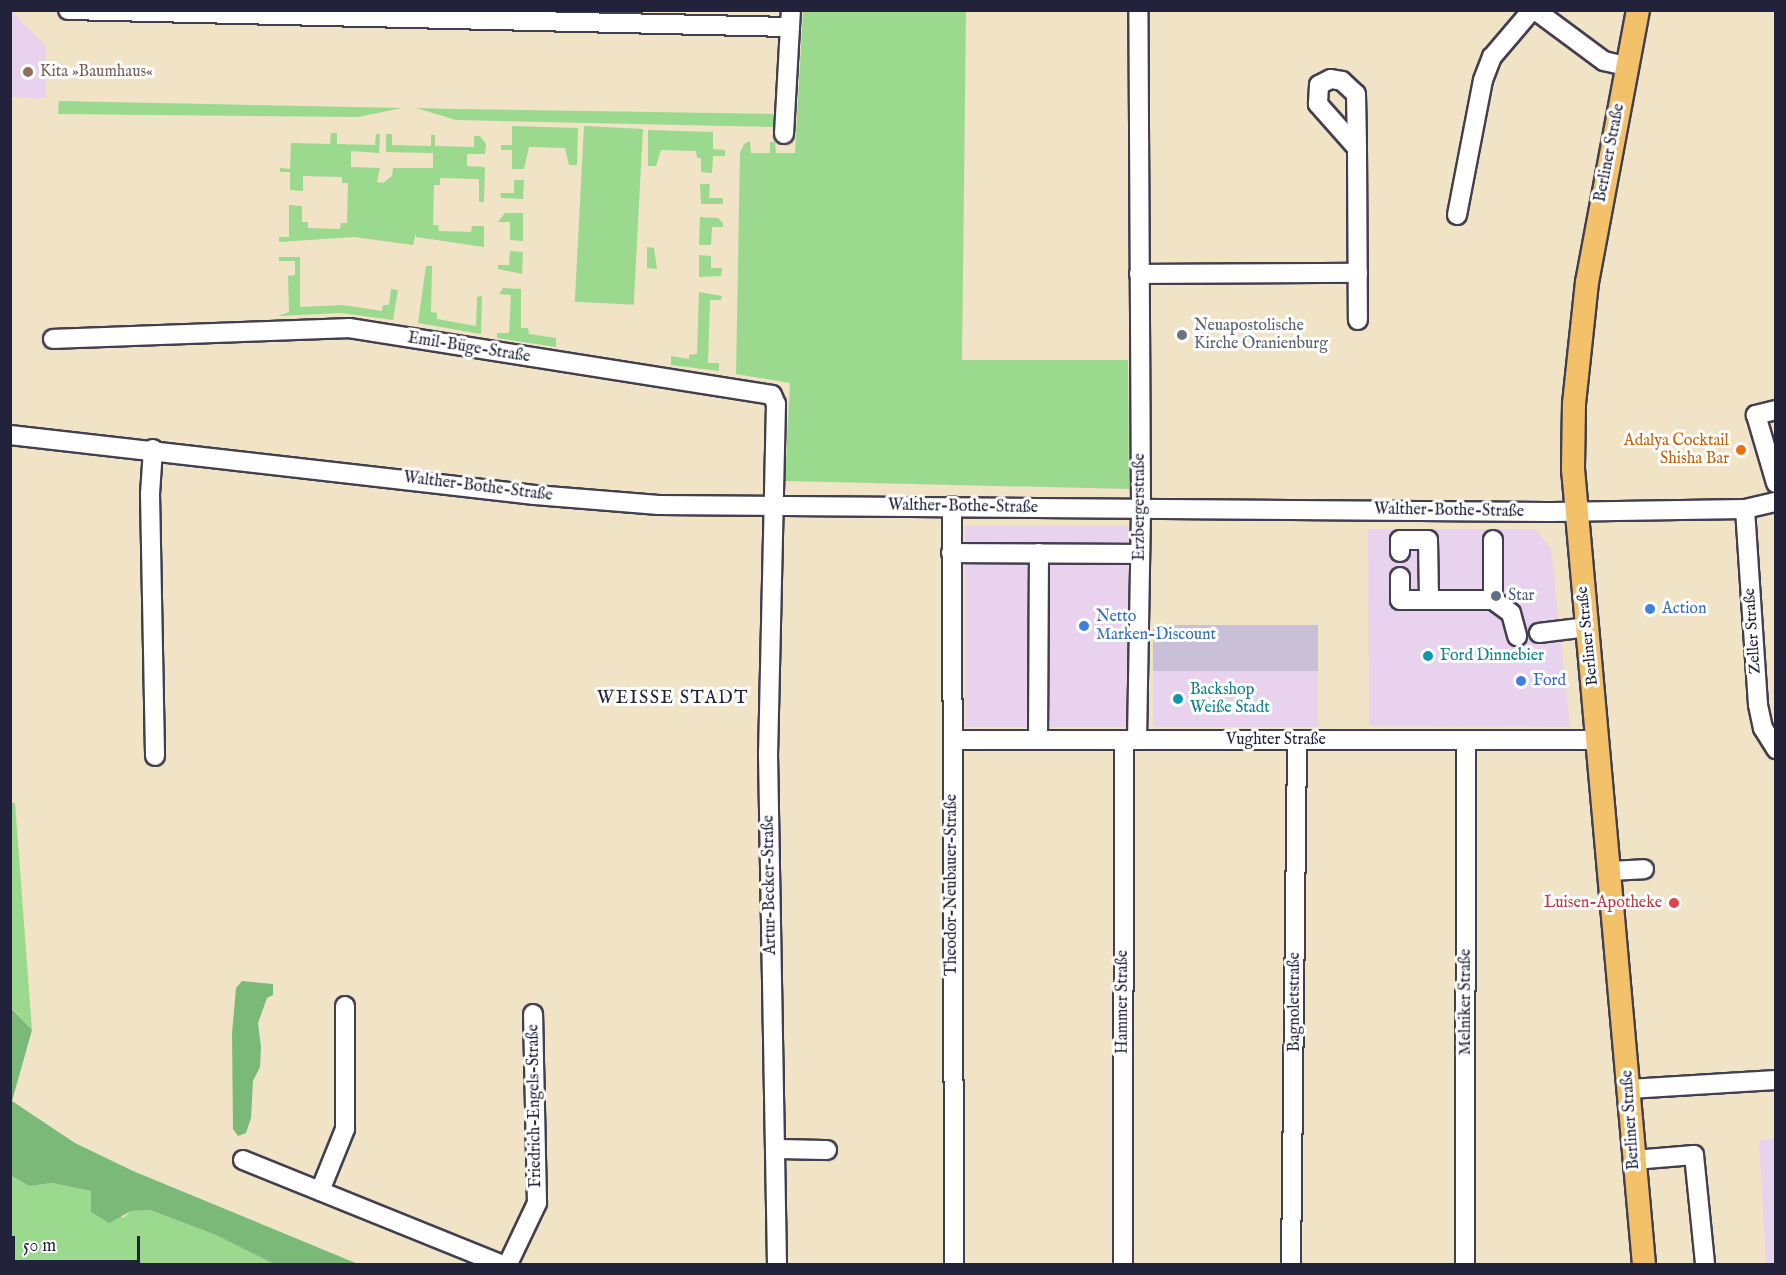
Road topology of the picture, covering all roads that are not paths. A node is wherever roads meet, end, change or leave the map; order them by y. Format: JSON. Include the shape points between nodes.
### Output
{"nodes":[{"id":1,"x":68,"y":10,"type":"edge"},
{"id":2,"x":1138,"y":10,"type":"edge"},
{"id":3,"x":1533,"y":10,"type":"edge"},
{"id":4,"x":1638,"y":10,"type":"edge"},
{"id":5,"x":245,"y":13,"type":"edge"},
{"id":6,"x":424,"y":14,"type":"edge"},
{"id":7,"x":603,"y":16,"type":"edge"},
{"id":8,"x":790,"y":19,"type":"edge"},
{"id":9,"x":1626,"y":66,"type":"junction"},
{"id":10,"x":784,"y":134,"type":"dead end"},
{"id":11,"x":1357,"y":148,"type":"dead end"},
{"id":12,"x":1457,"y":215,"type":"dead end"},
{"id":13,"x":1358,"y":273,"type":"junction"},
{"id":14,"x":1139,"y":274,"type":"junction"},
{"id":15,"x":1358,"y":320,"type":"dead end"},
{"id":16,"x":53,"y":339,"type":"dead end"},
{"id":17,"x":1776,"y":410,"type":"edge"},
{"id":18,"x":10,"y":435,"type":"edge"},
{"id":19,"x":153,"y":449,"type":"junction"},
{"id":20,"x":1776,"y":483,"type":"edge"},
{"id":21,"x":1776,"y":502,"type":"edge"},
{"id":22,"x":773,"y":506,"type":"junction"},
{"id":23,"x":952,"y":506,"type":"junction"},
{"id":24,"x":1141,"y":508,"type":"junction"},
{"id":25,"x":1745,"y":509,"type":"junction"},
{"id":26,"x":1576,"y":512,"type":"junction"},
{"id":27,"x":1493,"y":540,"type":"dead end"},
{"id":28,"x":1400,"y":552,"type":"dead end"},
{"id":29,"x":951,"y":553,"type":"junction"},
{"id":30,"x":1039,"y":553,"type":"junction"},
{"id":31,"x":1140,"y":554,"type":"junction"},
{"id":32,"x":1400,"y":577,"type":"dead end"},
{"id":33,"x":1428,"y":600,"type":"junction"},
{"id":34,"x":1493,"y":600,"type":"junction"},
{"id":35,"x":1588,"y":627,"type":"junction"},
{"id":36,"x":1539,"y":633,"type":"dead end"},
{"id":37,"x":1517,"y":636,"type":"dead end"},
{"id":38,"x":953,"y":740,"type":"junction"},
{"id":39,"x":1038,"y":740,"type":"junction"},
{"id":40,"x":1131,"y":740,"type":"junction"},
{"id":41,"x":1297,"y":740,"type":"junction"},
{"id":42,"x":1466,"y":740,"type":"junction"},
{"id":43,"x":1598,"y":740,"type":"junction"},
{"id":44,"x":1776,"y":749,"type":"edge"},
{"id":45,"x":155,"y":756,"type":"dead end"},
{"id":46,"x":1644,"y":869,"type":"dead end"},
{"id":47,"x":1610,"y":872,"type":"junction"},
{"id":48,"x":345,"y":1006,"type":"dead end"},
{"id":49,"x":533,"y":1014,"type":"dead end"},
{"id":50,"x":1776,"y":1080,"type":"edge"},
{"id":51,"x":1629,"y":1089,"type":"junction"},
{"id":52,"x":777,"y":1149,"type":"junction"},
{"id":53,"x":827,"y":1150,"type":"dead end"},
{"id":54,"x":243,"y":1160,"type":"dead end"},
{"id":55,"x":1634,"y":1160,"type":"junction"},
{"id":56,"x":320,"y":1191,"type":"junction"},
{"id":57,"x":500,"y":1264,"type":"edge"},
{"id":58,"x":508,"y":1264,"type":"edge"},
{"id":59,"x":777,"y":1264,"type":"edge"},
{"id":60,"x":954,"y":1264,"type":"edge"},
{"id":61,"x":1123,"y":1264,"type":"edge"},
{"id":62,"x":1291,"y":1264,"type":"edge"},
{"id":63,"x":1465,"y":1264,"type":"edge"},
{"id":64,"x":1644,"y":1264,"type":"edge"},
{"id":65,"x":1705,"y":1264,"type":"edge"}],
"edges":[{"from":1,"to":5,"type":"street"},
{"from":2,"to":14,"type":"street","name":"Erzbergerstraße"},
{"from":3,"to":9,"type":"street","via":[[1604,61]]},
{"from":3,"to":12,"type":"street","via":[[1492,57],[1483,80]]},
{"from":4,"to":9,"type":"main road","name":"Berliner Straße"},
{"from":5,"to":6,"type":"street"},
{"from":6,"to":7,"type":"street"},
{"from":7,"to":8,"type":"street"},
{"from":8,"to":10,"type":"street"},
{"from":9,"to":26,"type":"main road","name":"Berliner Straße","via":[[1579,345],[1574,437]]},
{"from":11,"to":13,"type":"street"},
{"from":13,"to":14,"type":"street"},
{"from":13,"to":15,"type":"street"},
{"from":14,"to":24,"type":"street","name":"Erzbergerstraße"},
{"from":16,"to":22,"type":"street","name":"Emil-Büge-Straße","via":[[350,328],[772,395],[776,404]]},
{"from":17,"to":20,"type":"street","via":[[1756,415]]},
{"from":18,"to":19,"type":"street","name":"Walther-Bothe-Straße"},
{"from":19,"to":22,"type":"street","name":"Walther-Bothe-Straße","via":[[610,502]]},
{"from":19,"to":45,"type":"street","via":[[150,494]]},
{"from":21,"to":25,"type":"street","name":"Walther-Bothe-Straße"},
{"from":22,"to":23,"type":"street","name":"Walther-Bothe-Straße"},
{"from":22,"to":52,"type":"street","name":"Artur-Becker-Straße","via":[[768,754]]},
{"from":23,"to":24,"type":"street","name":"Walther-Bothe-Straße"},
{"from":23,"to":29,"type":"street","name":"Theodor-Neubauer-Straße"},
{"from":24,"to":26,"type":"street","name":"Walther-Bothe-Straße"},
{"from":24,"to":31,"type":"street","name":"Erzbergerstraße"},
{"from":25,"to":26,"type":"street","name":"Walther-Bothe-Straße"},
{"from":25,"to":44,"type":"street","name":"Zeller Straße","via":[[1758,705],[1763,729]]},
{"from":26,"to":35,"type":"main road","name":"Berliner Straße"},
{"from":27,"to":34,"type":"street"},
{"from":28,"to":33,"type":"street","via":[[1400,540],[1428,540]]},
{"from":29,"to":30,"type":"street"},
{"from":29,"to":38,"type":"street","name":"Theodor-Neubauer-Straße"},
{"from":30,"to":31,"type":"street"},
{"from":30,"to":39,"type":"street"},
{"from":31,"to":40,"type":"street","name":"Erzbergerstraße"},
{"from":32,"to":33,"type":"street","via":[[1400,600]]},
{"from":33,"to":34,"type":"street"},
{"from":34,"to":37,"type":"street","via":[[1511,613]]},
{"from":35,"to":36,"type":"street"},
{"from":35,"to":43,"type":"main road","name":"Berliner Straße"},
{"from":38,"to":39,"type":"street","name":"Vughter Straße"},
{"from":38,"to":60,"type":"street","name":"Theodor-Neubauer-Straße"},
{"from":39,"to":40,"type":"street","name":"Vughter Straße"},
{"from":40,"to":41,"type":"street","name":"Vughter Straße"},
{"from":40,"to":61,"type":"street","name":"Hammer Straße"},
{"from":41,"to":42,"type":"street","name":"Vughter Straße"},
{"from":41,"to":62,"type":"street","name":"Bagnoletstraße"},
{"from":42,"to":43,"type":"street","name":"Vughter Straße"},
{"from":42,"to":63,"type":"street","name":"Melniker Straße"},
{"from":43,"to":47,"type":"main road","name":"Berliner Straße"},
{"from":46,"to":47,"type":"street"},
{"from":47,"to":51,"type":"main road","name":"Berliner Straße"},
{"from":48,"to":56,"type":"street","via":[[345,1129]]},
{"from":49,"to":58,"type":"street","name":"Friedrich-Engels-Straße","via":[[537,1203]]},
{"from":50,"to":51,"type":"street"},
{"from":51,"to":55,"type":"main road","name":"Berliner Straße"},
{"from":52,"to":53,"type":"street"},
{"from":52,"to":59,"type":"street","name":"Artur-Becker-Straße"},
{"from":54,"to":56,"type":"street"},
{"from":55,"to":64,"type":"main road","name":"Berliner Straße"},
{"from":55,"to":65,"type":"street","via":[[1694,1155]]},
{"from":56,"to":57,"type":"street"}]}
